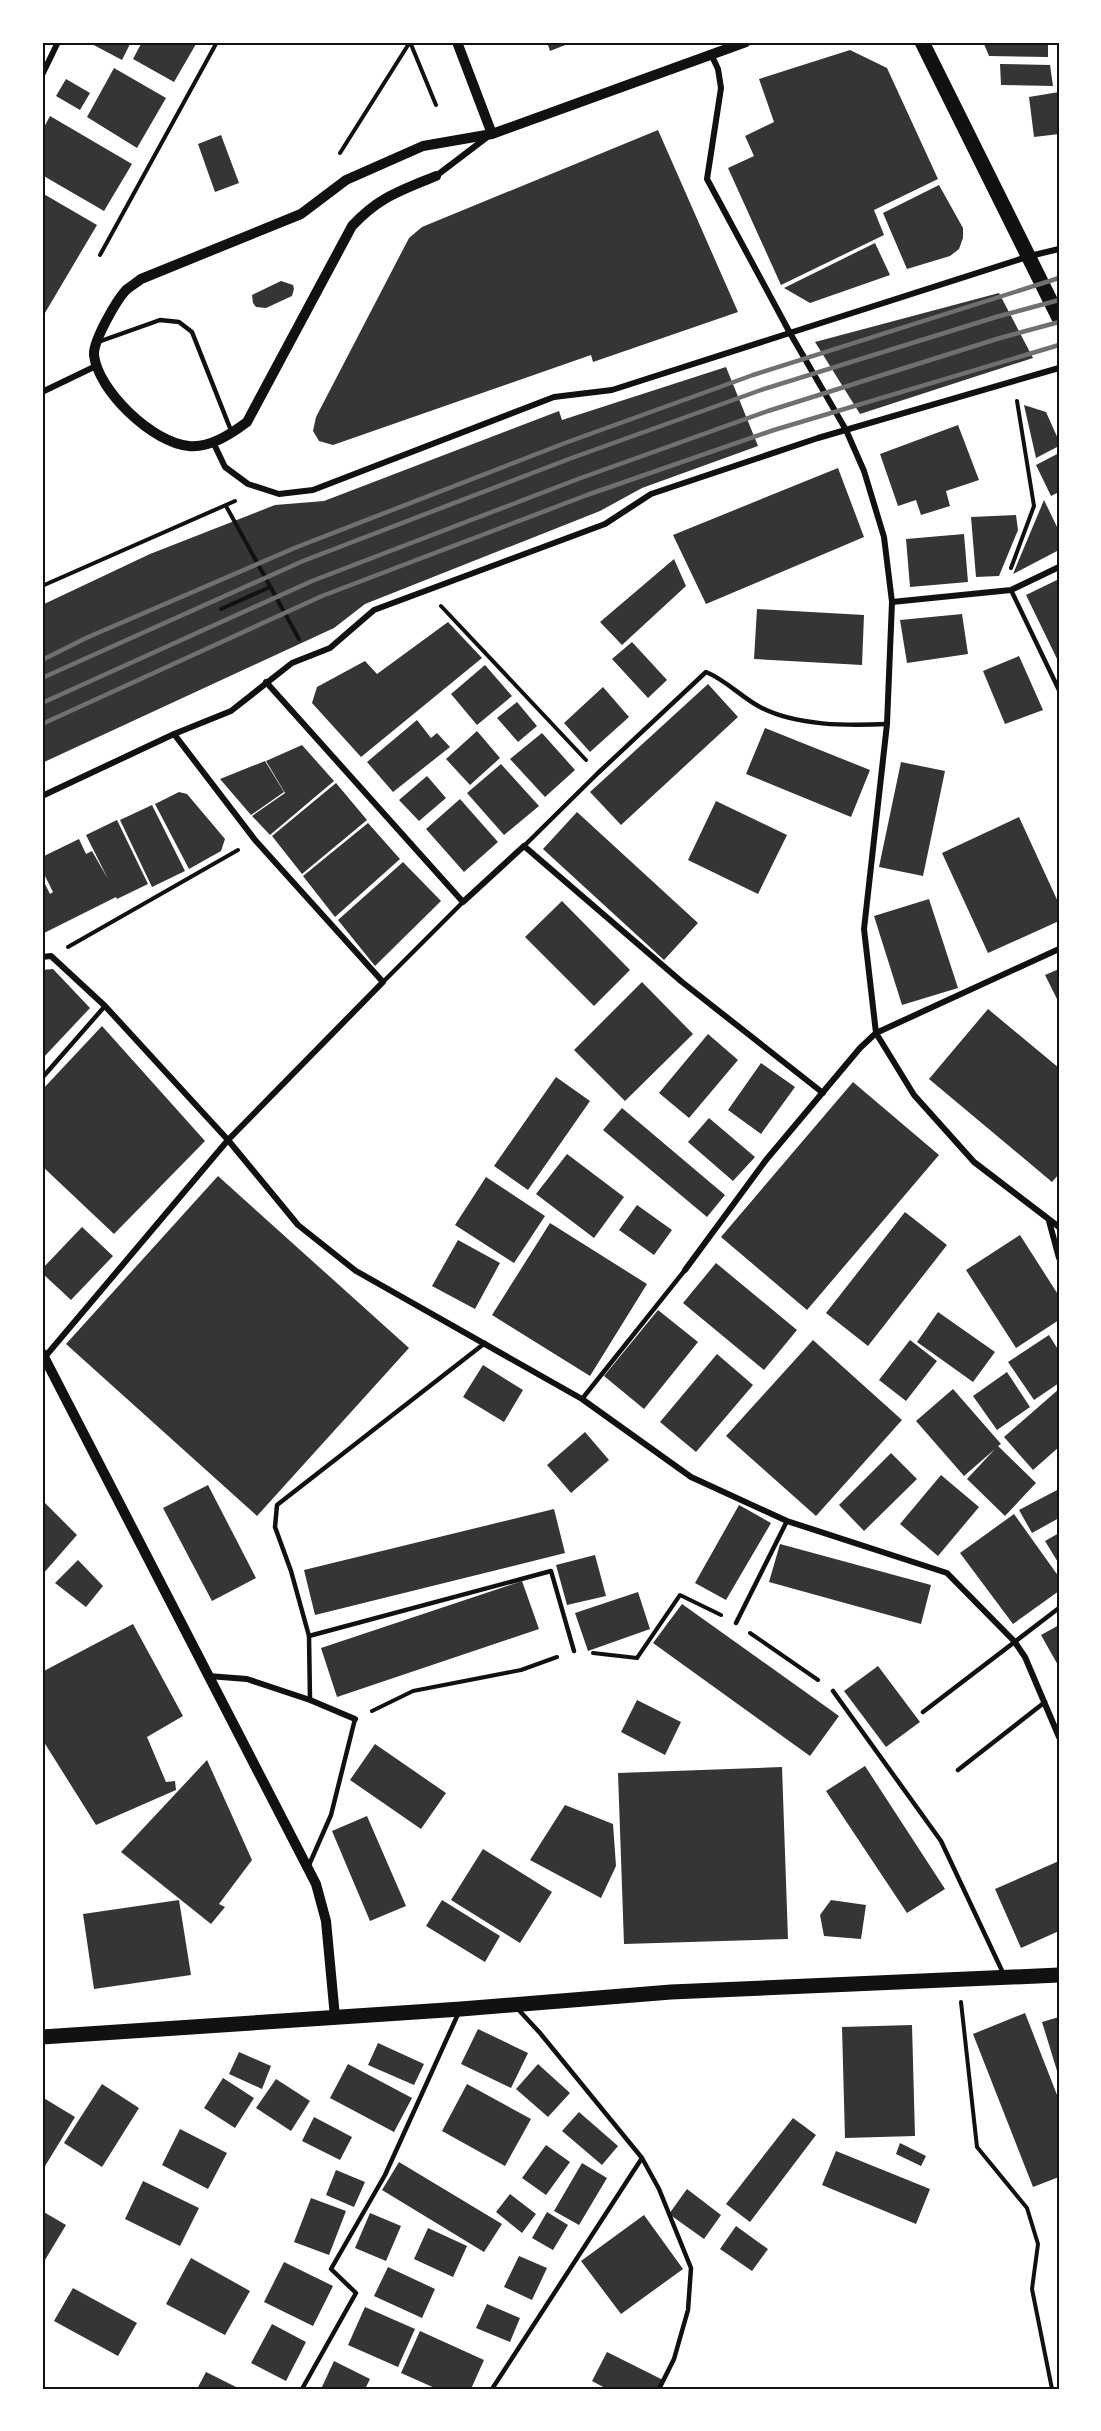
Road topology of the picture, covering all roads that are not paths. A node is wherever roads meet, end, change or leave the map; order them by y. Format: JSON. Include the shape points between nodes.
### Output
{"nodes":[{"id":1,"x":58,"y":42,"type":"edge"},
{"id":2,"x":457,"y":42,"type":"edge"},
{"id":3,"x":746,"y":42,"type":"edge"},
{"id":4,"x":922,"y":42,"type":"edge"},
{"id":5,"x":711,"y":54,"type":"junction"},
{"id":6,"x":42,"y":75,"type":"edge"},
{"id":7,"x":492,"y":134,"type":"junction"},
{"id":8,"x":436,"y":176,"type":"joint"},
{"id":9,"x":1059,"y":249,"type":"edge"},
{"id":10,"x":1030,"y":256,"type":"junction"},
{"id":11,"x":1059,"y":318,"type":"edge"},
{"id":12,"x":790,"y":333,"type":"junction"},
{"id":13,"x":95,"y":343,"type":"junction"},
{"id":14,"x":96,"y":366,"type":"junction"},
{"id":15,"x":1059,"y":368,"type":"edge"},
{"id":16,"x":42,"y":392,"type":"edge"},
{"id":17,"x":846,"y":430,"type":"junction"},
{"id":18,"x":232,"y":434,"type":"junction"},
{"id":19,"x":213,"y":442,"type":"junction"},
{"id":20,"x":1059,"y":567,"type":"edge"},
{"id":21,"x":1011,"y":590,"type":"junction"},
{"id":22,"x":892,"y":602,"type":"junction"},
{"id":23,"x":266,"y":682,"type":"junction"},
{"id":24,"x":1059,"y":690,"type":"edge"},
{"id":25,"x":887,"y":724,"type":"junction"},
{"id":26,"x":174,"y":734,"type":"junction"},
{"id":27,"x":42,"y":796,"type":"edge"},
{"id":28,"x":524,"y":846,"type":"junction"},
{"id":29,"x":463,"y":902,"type":"junction"},
{"id":30,"x":1059,"y":949,"type":"edge"},
{"id":31,"x":42,"y":957,"type":"edge"},
{"id":32,"x":383,"y":982,"type":"junction"},
{"id":33,"x":105,"y":1006,"type":"junction"},
{"id":34,"x":876,"y":1033,"type":"junction"},
{"id":35,"x":42,"y":1078,"type":"edge"},
{"id":36,"x":824,"y":1093,"type":"junction"},
{"id":37,"x":228,"y":1140,"type":"junction"},
{"id":38,"x":1049,"y":1220,"type":"junction"},
{"id":39,"x":1059,"y":1227,"type":"edge"},
{"id":40,"x":1059,"y":1258,"type":"edge"},
{"id":41,"x":685,"y":1270,"type":"joint"},
{"id":42,"x":485,"y":1343,"type":"junction"},
{"id":43,"x":43,"y":1357,"type":"edge"},
{"id":44,"x":582,"y":1399,"type":"junction"},
{"id":45,"x":788,"y":1521,"type":"junction"},
{"id":46,"x":1059,"y":1608,"type":"edge"},
{"id":47,"x":736,"y":1623,"type":"road end"},
{"id":48,"x":309,"y":1636,"type":"junction"},
{"id":49,"x":1014,"y":1641,"type":"junction"},
{"id":50,"x":574,"y":1651,"type":"road end"},
{"id":51,"x":208,"y":1676,"type":"junction"},
{"id":52,"x":833,"y":1691,"type":"road end"},
{"id":53,"x":310,"y":1700,"type":"junction"},
{"id":54,"x":1045,"y":1702,"type":"junction"},
{"id":55,"x":923,"y":1712,"type":"dead end"},
{"id":56,"x":355,"y":1719,"type":"joint"},
{"id":57,"x":1059,"y":1737,"type":"edge"},
{"id":58,"x":958,"y":1770,"type":"dead end"},
{"id":59,"x":308,"y":1868,"type":"junction"},
{"id":60,"x":1059,"y":1975,"type":"edge"},
{"id":61,"x":1005,"y":1978,"type":"junction"},
{"id":62,"x":515,"y":2005,"type":"junction"},
{"id":63,"x":460,"y":2009,"type":"junction"},
{"id":64,"x":335,"y":2017,"type":"junction"},
{"id":65,"x":42,"y":2037,"type":"edge"},
{"id":66,"x":642,"y":2158,"type":"junction"},
{"id":67,"x":302,"y":2389,"type":"edge"},
{"id":68,"x":492,"y":2389,"type":"edge"},
{"id":69,"x":659,"y":2389,"type":"edge"}],
"edges":[{"from":1,"to":6,"type":"street"},
{"from":2,"to":7,"type":"street"},
{"from":3,"to":5,"type":"street"},
{"from":4,"to":10,"type":"main road"},
{"from":5,"to":7,"type":"street"},
{"from":5,"to":12,"type":"street","via":[[721,88],[707,179]]},
{"from":7,"to":8,"type":"street"},
{"from":7,"to":13,"type":"street","via":[[423,146],[346,180],[301,214],[141,279],[124,292]]},
{"from":8,"to":18,"type":"street","via":[[383,198],[352,226],[247,422]]},
{"from":9,"to":10,"type":"street"},
{"from":10,"to":11,"type":"main road"},
{"from":10,"to":12,"type":"street"},
{"from":12,"to":17,"type":"street"},
{"from":12,"to":19,"type":"street","via":[[612,390],[554,397],[313,490],[279,494],[257,488],[225,467]]},
{"from":13,"to":14,"type":"street"},
{"from":13,"to":18,"type":"lane","via":[[160,320],[179,322],[192,332]]},
{"from":14,"to":16,"type":"street"},
{"from":14,"to":19,"type":"street","via":[[109,388],[144,426],[168,441],[189,446]]},
{"from":15,"to":17,"type":"street"},
{"from":17,"to":22,"type":"street","via":[[864,471],[884,537]]},
{"from":17,"to":23,"type":"street","via":[[651,494],[605,524],[374,610],[330,648],[292,663]]},
{"from":18,"to":19,"type":"street"},
{"from":20,"to":21,"type":"street"},
{"from":21,"to":22,"type":"street"},
{"from":21,"to":24,"type":"lane"},
{"from":22,"to":25,"type":"street"},
{"from":23,"to":26,"type":"street","via":[[231,711]]},
{"from":23,"to":29,"type":"street"},
{"from":25,"to":28,"type":"lane","via":[[847,726],[782,715],[760,707],[706,672]]},
{"from":25,"to":34,"type":"street","via":[[864,929]]},
{"from":26,"to":27,"type":"street"},
{"from":26,"to":32,"type":"street","via":[[255,840]]},
{"from":28,"to":29,"type":"street"},
{"from":28,"to":36,"type":"street","via":[[682,982]]},
{"from":29,"to":32,"type":"lane"},
{"from":30,"to":34,"type":"street"},
{"from":31,"to":33,"type":"street","via":[[51,956]]},
{"from":32,"to":37,"type":"street"},
{"from":33,"to":35,"type":"lane"},
{"from":33,"to":37,"type":"street"},
{"from":34,"to":36,"type":"street"},
{"from":34,"to":38,"type":"street","via":[[914,1095],[967,1154]]},
{"from":36,"to":41,"type":"street","via":[[766,1160]]},
{"from":37,"to":42,"type":"street","via":[[298,1225],[356,1271]]},
{"from":37,"to":43,"type":"street"},
{"from":38,"to":39,"type":"street"},
{"from":38,"to":40,"type":"street"},
{"from":41,"to":44,"type":"lane"},
{"from":42,"to":44,"type":"street"},
{"from":42,"to":48,"type":"lane","via":[[277,1505],[275,1527]]},
{"from":43,"to":51,"type":"street"},
{"from":44,"to":45,"type":"street","via":[[691,1477]]},
{"from":45,"to":47,"type":"lane"},
{"from":45,"to":49,"type":"street","via":[[947,1573]]},
{"from":46,"to":49,"type":"lane"},
{"from":48,"to":50,"type":"lane","via":[[550,1571]]},
{"from":48,"to":53,"type":"lane"},
{"from":49,"to":54,"type":"street"},
{"from":49,"to":55,"type":"lane"},
{"from":51,"to":53,"type":"street","via":[[247,1679]]},
{"from":51,"to":59,"type":"street"},
{"from":52,"to":61,"type":"lane","via":[[941,1841]]},
{"from":53,"to":56,"type":"street"},
{"from":54,"to":57,"type":"street"},
{"from":54,"to":58,"type":"lane"},
{"from":56,"to":59,"type":"lane","via":[[331,1815]]},
{"from":59,"to":64,"type":"street","via":[[326,1921]]},
{"from":60,"to":61,"type":"main road"},
{"from":61,"to":62,"type":"main road","via":[[671,1992]]},
{"from":62,"to":63,"type":"main road"},
{"from":62,"to":66,"type":"lane"},
{"from":63,"to":64,"type":"main road"},
{"from":63,"to":67,"type":"lane","via":[[385,2175],[331,2269],[356,2293]]},
{"from":64,"to":65,"type":"main road"},
{"from":66,"to":68,"type":"lane"},
{"from":66,"to":69,"type":"lane","via":[[691,2268],[688,2310],[674,2359]]}]}
